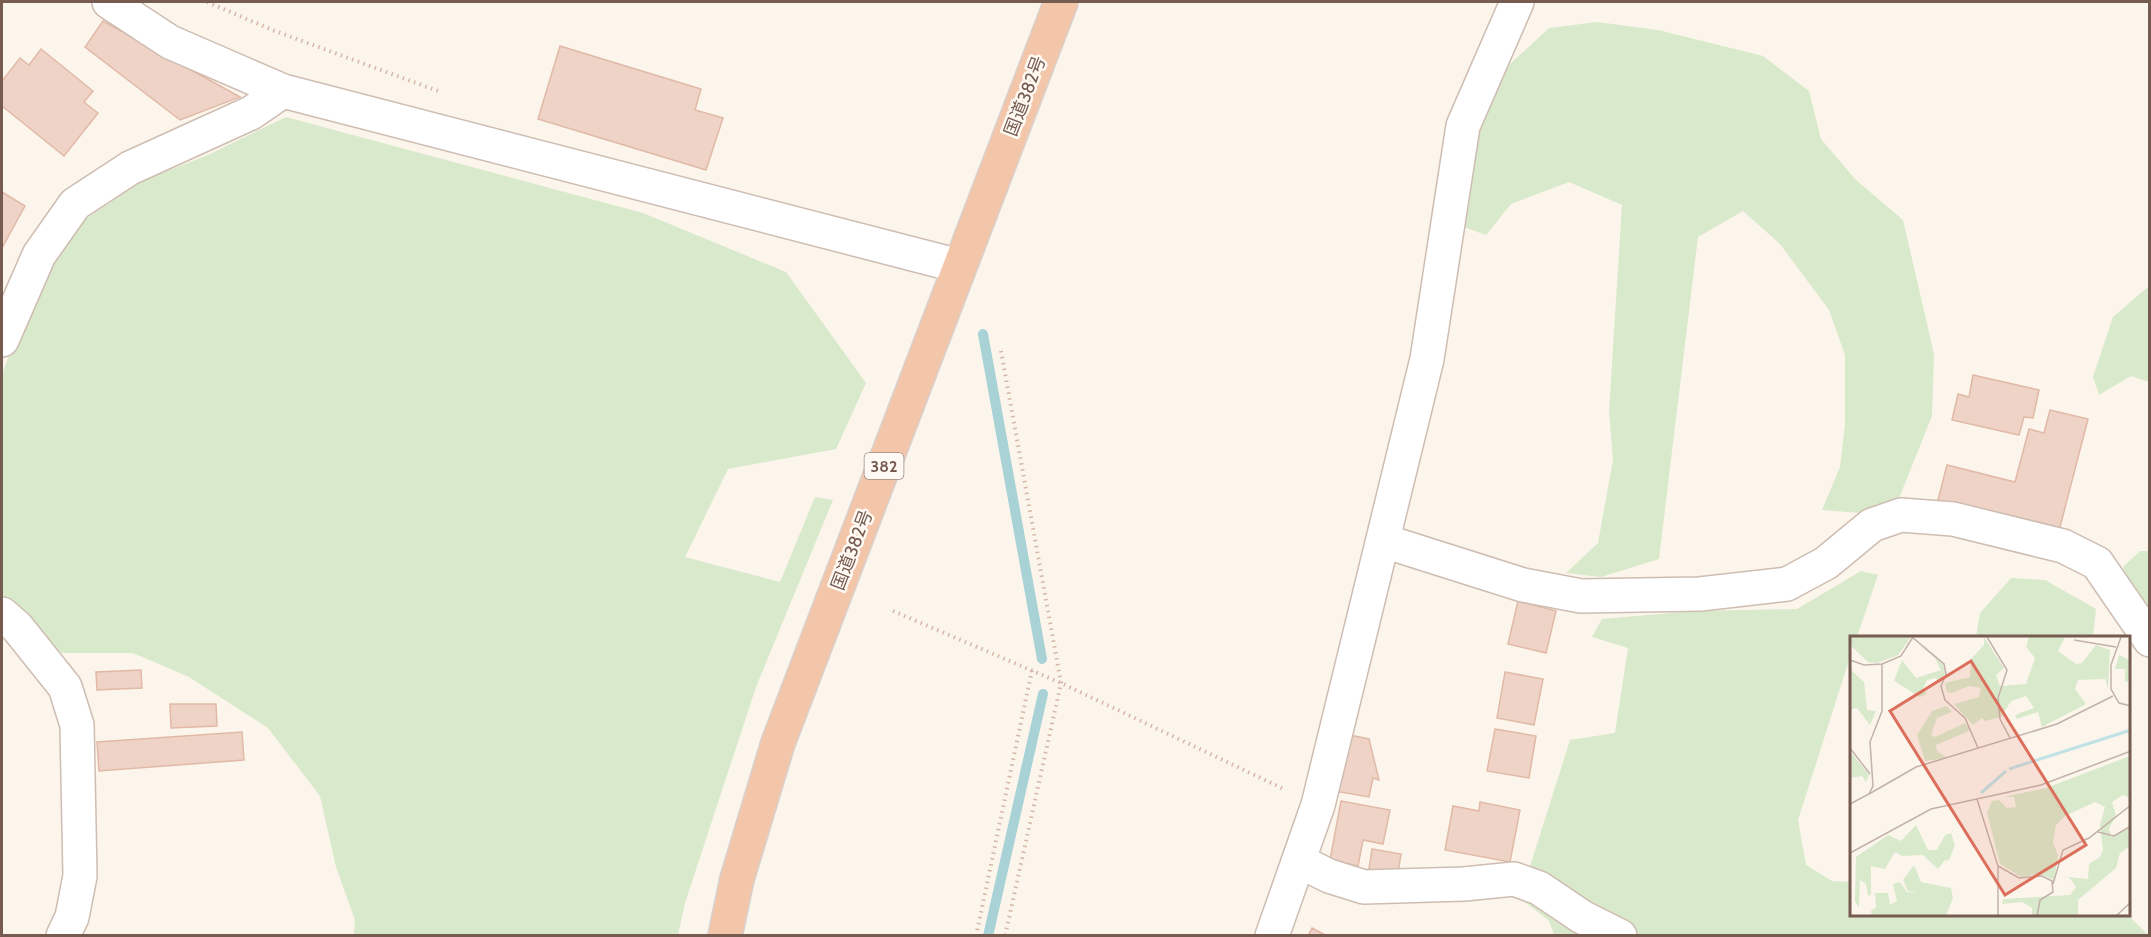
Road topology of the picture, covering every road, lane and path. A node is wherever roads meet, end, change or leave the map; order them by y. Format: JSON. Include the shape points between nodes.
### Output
{"nodes":[{"id":1,"x":109,"y":2,"type":"edge"},
{"id":2,"x":207,"y":2,"type":"edge"},
{"id":3,"x":1061,"y":2,"type":"edge"},
{"id":4,"x":1517,"y":2,"type":"edge"},
{"id":5,"x":283,"y":91,"type":"junction"},
{"id":6,"x":443,"y":94,"type":"dead end"},
{"id":7,"x":959,"y":266,"type":"junction"},
{"id":8,"x":2,"y":340,"type":"edge"},
{"id":9,"x":1001,"y":351,"type":"dead end"},
{"id":10,"x":1384,"y":541,"type":"junction"},
{"id":11,"x":893,"y":611,"type":"dead end"},
{"id":12,"x":2,"y":614,"type":"edge"},
{"id":13,"x":2150,"y":640,"type":"edge"},
{"id":14,"x":1032,"y":670,"type":"junction"},
{"id":15,"x":1061,"y":683,"type":"junction"},
{"id":16,"x":1318,"y":805,"type":"junction"},
{"id":17,"x":1299,"y":861,"type":"junction"},
{"id":18,"x":63,"y":936,"type":"edge"},
{"id":19,"x":725,"y":936,"type":"edge"},
{"id":20,"x":976,"y":936,"type":"edge"},
{"id":21,"x":1005,"y":936,"type":"edge"},
{"id":22,"x":1272,"y":936,"type":"edge"},
{"id":23,"x":1620,"y":936,"type":"edge"}],
"edges":[{"from":1,"to":5,"type":"street","via":[[171,42]]},
{"from":2,"to":6,"type":"path"},
{"from":3,"to":7,"type":"highway","name":"国道382号","number":"382"},
{"from":4,"to":10,"type":"street","via":[[1463,126],[1427,359]]},
{"from":5,"to":7,"type":"street"},
{"from":5,"to":8,"type":"street","via":[[251,113],[130,168],[75,204],[39,255]]},
{"from":7,"to":19,"type":"highway","name":"国道382号","number":"382","via":[[778,743],[737,879]]},
{"from":9,"to":15,"type":"path"},
{"from":10,"to":13,"type":"street","via":[[1523,585],[1581,596],[1700,594],[1787,584],[1826,562],[1872,525],[1901,515],[1953,519],[2063,546],[2097,563]]},
{"from":10,"to":16,"type":"street"},
{"from":11,"to":14,"type":"path"},
{"from":12,"to":18,"type":"street","via":[[65,687],[77,725],[80,876],[72,917]]},
{"from":14,"to":15,"type":"path"},
{"from":14,"to":20,"type":"path"},
{"from":15,"to":16,"type":"path"},
{"from":15,"to":21,"type":"path"},
{"from":16,"to":17,"type":"street"},
{"from":17,"to":22,"type":"street"},
{"from":17,"to":23,"type":"street","via":[[1364,887],[1514,879],[1539,888],[1582,917]]}]}
